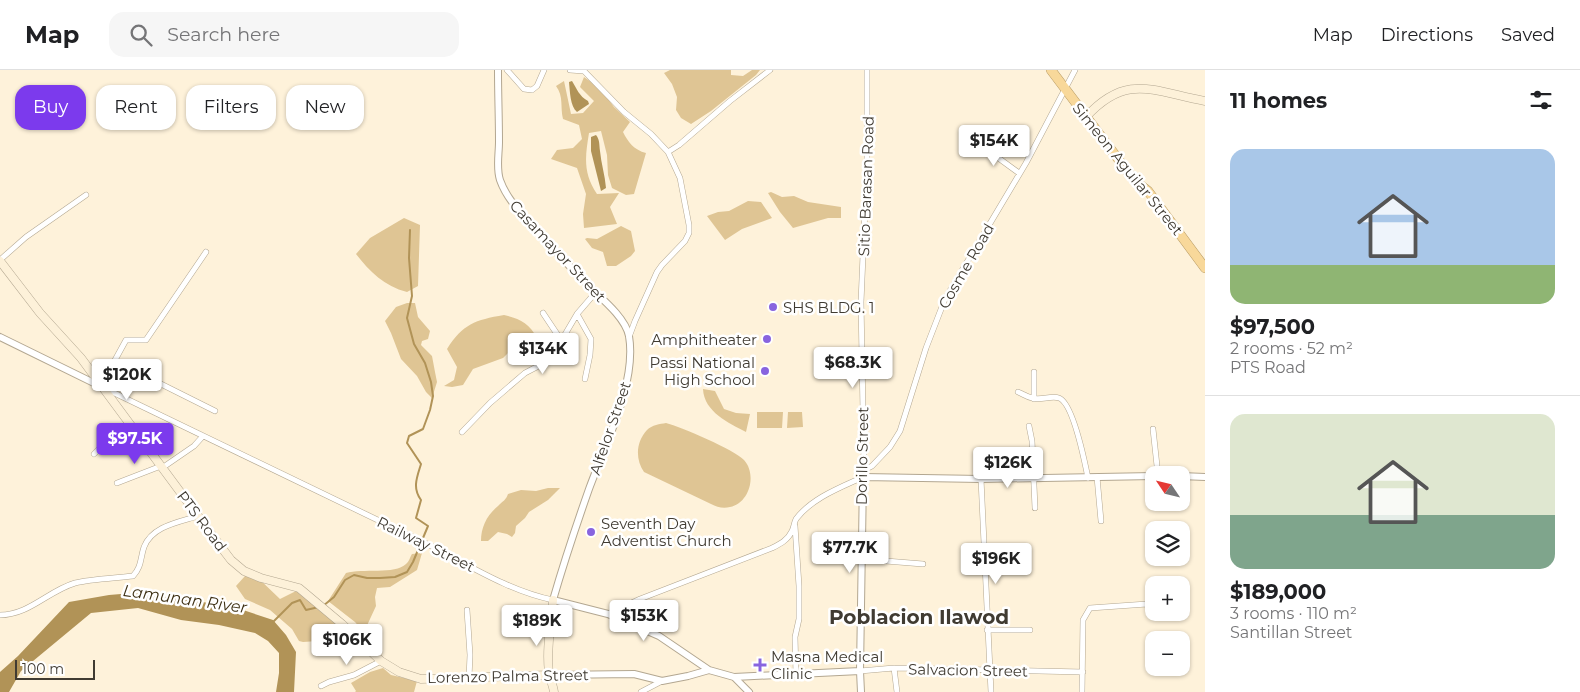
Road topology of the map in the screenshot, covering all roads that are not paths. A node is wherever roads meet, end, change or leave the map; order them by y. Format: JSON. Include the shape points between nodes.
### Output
{"nodes":[{"id":1,"x":498,"y":70,"type":"edge"},
{"id":2,"x":507,"y":70,"type":"edge"},
{"id":3,"x":544,"y":70,"type":"edge"},
{"id":4,"x":570,"y":70,"type":"edge"},
{"id":5,"x":770,"y":70,"type":"edge"},
{"id":6,"x":867,"y":70,"type":"edge"},
{"id":7,"x":1050,"y":70,"type":"edge"},
{"id":8,"x":1075,"y":70,"type":"edge"},
{"id":9,"x":1064,"y":89,"type":"junction"},
{"id":10,"x":1205,"y":101,"type":"edge"},
{"id":11,"x":1086,"y":117,"type":"junction"},
{"id":12,"x":980,"y":146,"type":"dead end"},
{"id":13,"x":668,"y":152,"type":"junction"},
{"id":14,"x":1019,"y":173,"type":"junction"},
{"id":15,"x":86,"y":196,"type":"dead end"},
{"id":16,"x":206,"y":252,"type":"dead end"},
{"id":17,"x":0,"y":260,"type":"edge"},
{"id":18,"x":1205,"y":268,"type":"edge"},
{"id":19,"x":596,"y":292,"type":"junction"},
{"id":20,"x":861,"y":302,"type":"joint"},
{"id":21,"x":543,"y":313,"type":"dead end"},
{"id":22,"x":577,"y":314,"type":"junction"},
{"id":23,"x":0,"y":337,"type":"edge"},
{"id":24,"x":629,"y":337,"type":"junction"},
{"id":25,"x":561,"y":340,"type":"junction"},
{"id":26,"x":115,"y":361,"type":"junction"},
{"id":27,"x":1034,"y":372,"type":"dead end"},
{"id":28,"x":585,"y":379,"type":"dead end"},
{"id":29,"x":101,"y":384,"type":"junction"},
{"id":30,"x":1018,"y":392,"type":"dead end"},
{"id":31,"x":1034,"y":399,"type":"junction"},
{"id":32,"x":215,"y":410,"type":"dead end"},
{"id":33,"x":1029,"y":426,"type":"dead end"},
{"id":34,"x":1154,"y":429,"type":"dead end"},
{"id":35,"x":135,"y":431,"type":"junction"},
{"id":36,"x":462,"y":432,"type":"dead end"},
{"id":37,"x":203,"y":436,"type":"junction"},
{"id":38,"x":984,"y":450,"type":"dead end"},
{"id":39,"x":94,"y":454,"type":"dead end"},
{"id":40,"x":1157,"y":466,"type":"edge"},
{"id":41,"x":162,"y":467,"type":"junction"},
{"id":42,"x":863,"y":474,"type":"junction"},
{"id":43,"x":1145,"y":476,"type":"edge"},
{"id":44,"x":1190,"y":476,"type":"edge"},
{"id":45,"x":1097,"y":477,"type":"junction"},
{"id":46,"x":1205,"y":477,"type":"edge"},
{"id":47,"x":1034,"y":478,"type":"junction"},
{"id":48,"x":1088,"y":478,"type":"junction"},
{"id":49,"x":981,"y":479,"type":"junction"},
{"id":50,"x":117,"y":483,"type":"dead end"},
{"id":51,"x":1035,"y":508,"type":"dead end"},
{"id":52,"x":198,"y":516,"type":"junction"},
{"id":53,"x":795,"y":520,"type":"junction"},
{"id":54,"x":1101,"y":521,"type":"dead end"},
{"id":55,"x":861,"y":560,"type":"junction"},
{"id":56,"x":923,"y":564,"type":"dead end"},
{"id":57,"x":553,"y":600,"type":"junction"},
{"id":58,"x":1145,"y":604,"type":"edge"},
{"id":59,"x":467,"y":610,"type":"dead end"},
{"id":60,"x":608,"y":614,"type":"junction"},
{"id":61,"x":0,"y":615,"type":"edge"},
{"id":62,"x":342,"y":624,"type":"joint"},
{"id":63,"x":987,"y":630,"type":"junction"},
{"id":64,"x":1030,"y":630,"type":"dead end"},
{"id":65,"x":381,"y":661,"type":"junction"},
{"id":66,"x":894,"y":668,"type":"junction"},
{"id":67,"x":709,"y":670,"type":"junction"},
{"id":68,"x":860,"y":671,"type":"junction"},
{"id":69,"x":990,"y":671,"type":"junction"},
{"id":70,"x":1083,"y":672,"type":"junction"},
{"id":71,"x":796,"y":674,"type":"junction"},
{"id":72,"x":549,"y":675,"type":"junction"},
{"id":73,"x":734,"y":677,"type":"junction"},
{"id":74,"x":469,"y":678,"type":"junction"},
{"id":75,"x":662,"y":681,"type":"junction"},
{"id":76,"x":321,"y":686,"type":"dead end"},
{"id":77,"x":554,"y":692,"type":"edge"},
{"id":78,"x":641,"y":692,"type":"edge"},
{"id":79,"x":749,"y":692,"type":"edge"},
{"id":80,"x":861,"y":692,"type":"edge"},
{"id":81,"x":897,"y":692,"type":"edge"},
{"id":82,"x":991,"y":692,"type":"edge"},
{"id":83,"x":1082,"y":692,"type":"edge"}],
"edges":[{"from":1,"to":19,"type":"street","name":"Casamayor Street","via":[[498,161],[506,192],[544,240]]},
{"from":2,"to":3,"type":"street","via":[[524,89],[532,90]]},
{"from":4,"to":13,"type":"street","name":"Alfelor Street","via":[[584,72]]},
{"from":5,"to":13,"type":"street"},
{"from":6,"to":20,"type":"street","name":"Sitio Barasan Road","via":[[868,154]]},
{"from":7,"to":9,"type":"highway","name":"Simeon Aguilar Street"},
{"from":8,"to":9,"type":"street","name":"Cosme Road"},
{"from":9,"to":11,"type":"highway","name":"Simeon Aguilar Street"},
{"from":9,"to":14,"type":"street","name":"Cosme Road"},
{"from":10,"to":11,"type":"main road","via":[[1136,88],[1111,95]]},
{"from":11,"to":18,"type":"highway","name":"Simeon Aguilar Street","via":[[1134,180],[1148,191]]},
{"from":12,"to":14,"type":"street"},
{"from":13,"to":24,"type":"street","name":"Alfelor Street","via":[[680,178],[689,233],[657,272]]},
{"from":14,"to":42,"type":"street","name":"Cosme Road","via":[[945,299],[900,431],[890,447]]},
{"from":15,"to":17,"type":"street","via":[[26,237]]},
{"from":16,"to":26,"type":"street","via":[[146,340],[126,340]]},
{"from":17,"to":29,"type":"main road","name":"PTS Road"},
{"from":19,"to":22,"type":"street"},
{"from":19,"to":24,"type":"street","name":"Casamayor Street","via":[[621,319]]},
{"from":20,"to":42,"type":"street","name":"Dorillo Street"},
{"from":21,"to":25,"type":"street"},
{"from":22,"to":25,"type":"street"},
{"from":22,"to":28,"type":"street","via":[[591,339]]},
{"from":23,"to":29,"type":"street"},
{"from":24,"to":57,"type":"street","name":"Alfelor Street","via":[[629,372],[625,388],[571,539]]},
{"from":25,"to":36,"type":"street","via":[[550,360],[525,373]]},
{"from":26,"to":29,"type":"street"},
{"from":26,"to":32,"type":"street"},
{"from":27,"to":31,"type":"street"},
{"from":29,"to":35,"type":"main road","name":"PTS Road"},
{"from":29,"to":37,"type":"street","name":"Railway Street"},
{"from":30,"to":31,"type":"street"},
{"from":31,"to":48,"type":"street","via":[[1058,397],[1064,400],[1070,410]]},
{"from":33,"to":47,"type":"street"},
{"from":34,"to":40,"type":"street"},
{"from":35,"to":39,"type":"street","via":[[104,444]]},
{"from":35,"to":41,"type":"main road","name":"PTS Road"},
{"from":37,"to":41,"type":"street","via":[[194,446]]},
{"from":37,"to":57,"type":"street","name":"Railway Street","via":[[497,580],[535,597]]},
{"from":38,"to":49,"type":"street"},
{"from":41,"to":50,"type":"street"},
{"from":41,"to":52,"type":"main road","name":"PTS Road"},
{"from":42,"to":49,"type":"street"},
{"from":42,"to":53,"type":"street","name":"Cosme Road","via":[[827,493]]},
{"from":42,"to":55,"type":"street","name":"Dorillo Street"},
{"from":43,"to":45,"type":"street"},
{"from":44,"to":46,"type":"street"},
{"from":45,"to":48,"type":"street"},
{"from":45,"to":54,"type":"street"},
{"from":47,"to":48,"type":"street"},
{"from":47,"to":49,"type":"street"},
{"from":47,"to":51,"type":"street"},
{"from":49,"to":63,"type":"street"},
{"from":52,"to":61,"type":"street","via":[[158,529],[150,536],[140,569],[133,576],[75,583],[17,614]]},
{"from":52,"to":62,"type":"main road","name":"PTS Road","via":[[231,560],[244,571],[299,588]]},
{"from":53,"to":60,"type":"street","name":"Cosme Road","via":[[791,533],[782,543]]},
{"from":53,"to":71,"type":"street","via":[[799,586]]},
{"from":55,"to":56,"type":"street"},
{"from":55,"to":68,"type":"street","name":"Dorillo Street"},
{"from":57,"to":60,"type":"street","name":"Railway Street"},
{"from":57,"to":72,"type":"main road","via":[[548,644]]},
{"from":58,"to":70,"type":"street","via":[[1090,608],[1083,620]]},
{"from":59,"to":74,"type":"street"},
{"from":60,"to":67,"type":"street","name":"Railway Street","via":[[659,636]]},
{"from":62,"to":65,"type":"main road","name":"Lorenzo Palma Street"},
{"from":63,"to":64,"type":"street"},
{"from":63,"to":69,"type":"street"},
{"from":65,"to":74,"type":"main road","name":"Lorenzo Palma Street","via":[[399,672],[421,679]]},
{"from":65,"to":76,"type":"street"},
{"from":66,"to":68,"type":"street","name":"Salvacion Street"},
{"from":66,"to":69,"type":"street","name":"Salvacion Street"},
{"from":66,"to":81,"type":"street"},
{"from":67,"to":73,"type":"street","name":"Railway Street"},
{"from":67,"to":75,"type":"street"},
{"from":68,"to":71,"type":"street","name":"Salvacion Street"},
{"from":68,"to":80,"type":"street","name":"Dorillo Street"},
{"from":69,"to":70,"type":"street","name":"Salvacion Street"},
{"from":69,"to":82,"type":"street"},
{"from":70,"to":83,"type":"street"},
{"from":71,"to":73,"type":"street","name":"Salvacion Street"},
{"from":72,"to":74,"type":"main road","name":"Lorenzo Palma Street"},
{"from":72,"to":75,"type":"street","name":"Lorenzo Palma Street","via":[[634,674]]},
{"from":72,"to":77,"type":"main road"},
{"from":73,"to":79,"type":"street","name":"Railway Street"},
{"from":75,"to":78,"type":"street"}]}
